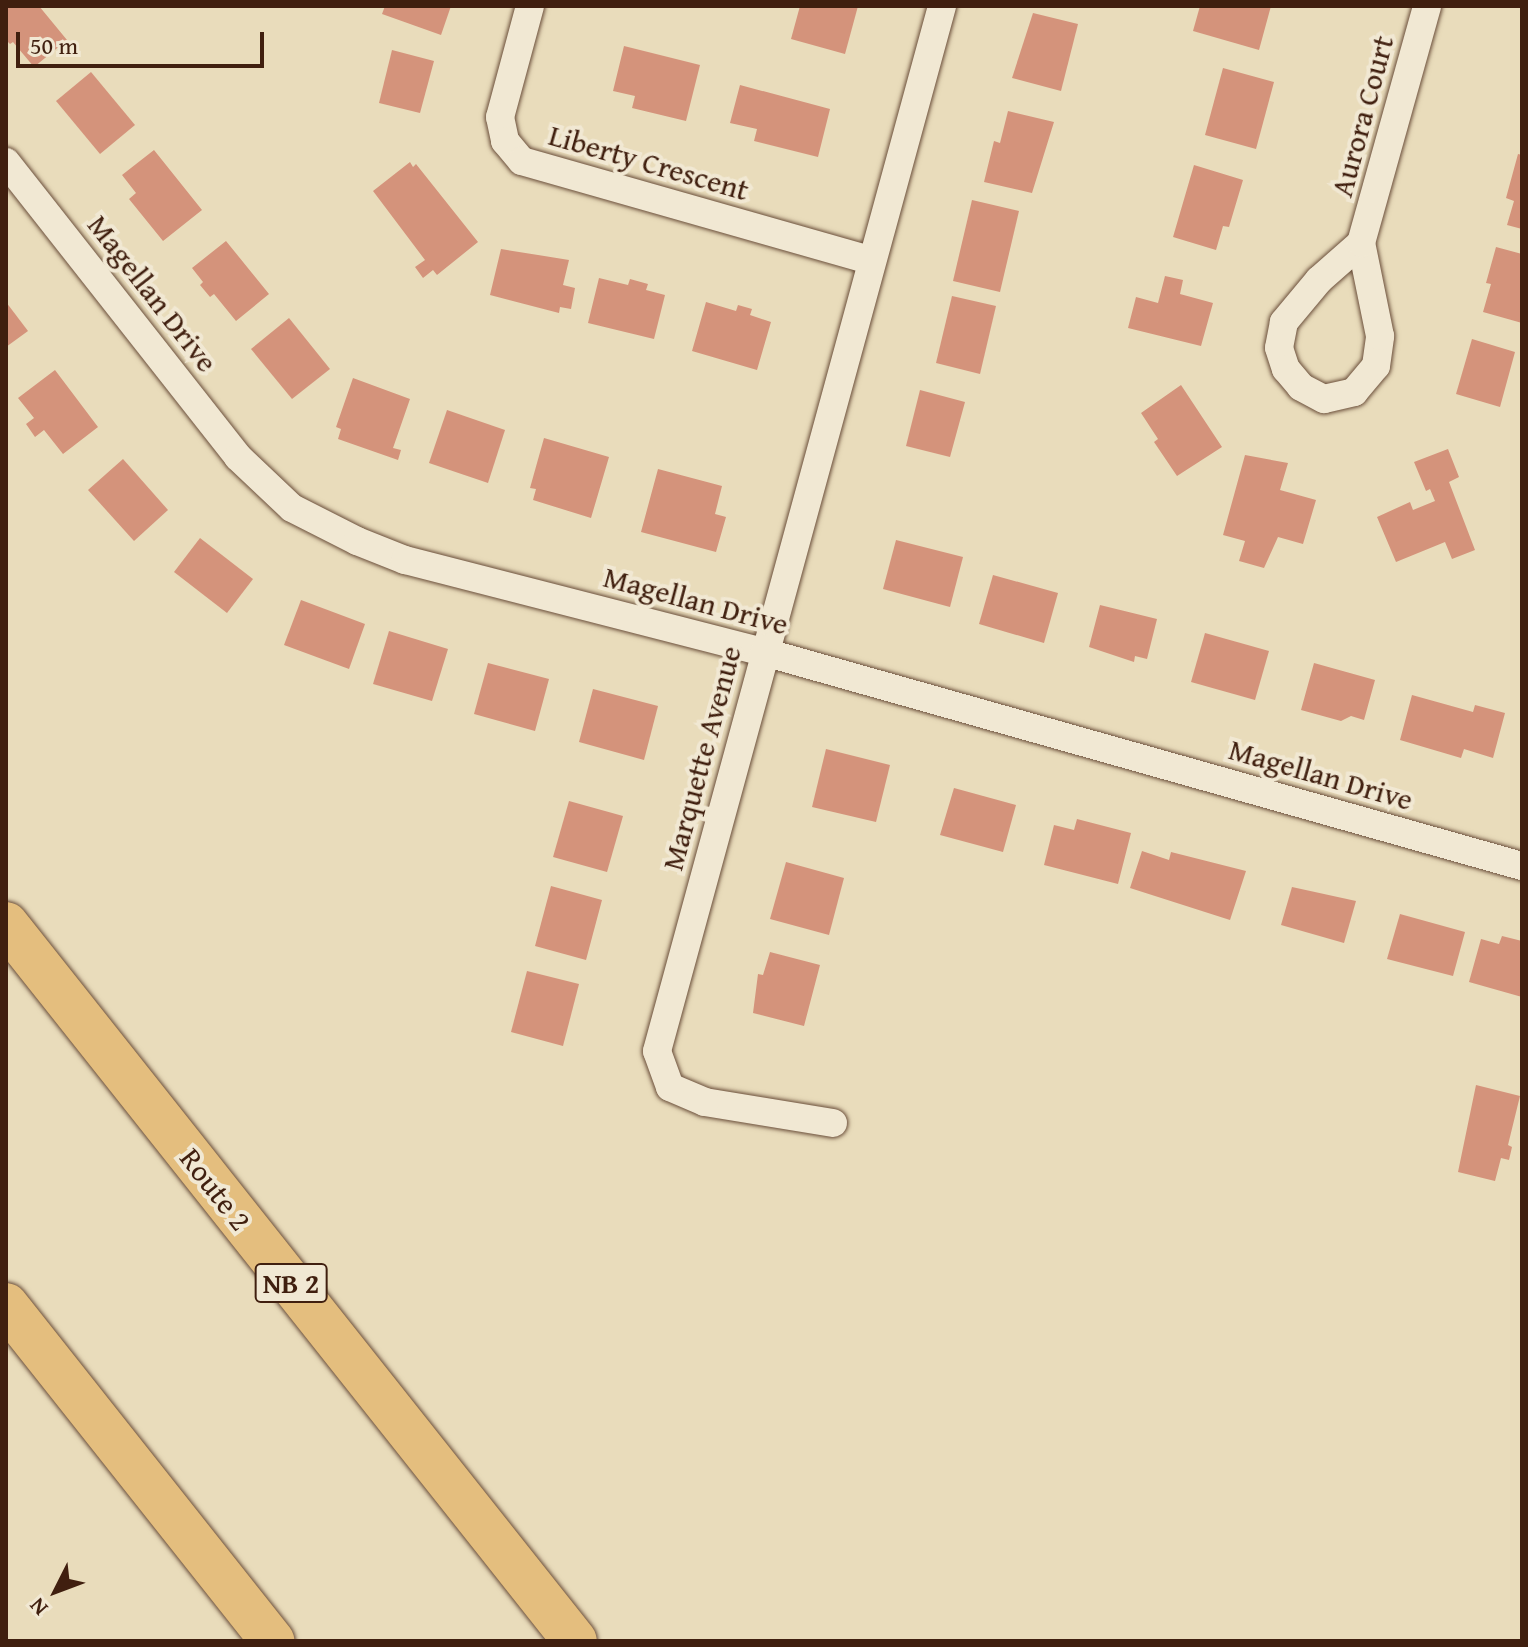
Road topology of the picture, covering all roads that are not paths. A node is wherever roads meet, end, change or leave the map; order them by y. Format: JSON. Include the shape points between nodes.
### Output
{"nodes":[{"id":1,"x":530,"y":6,"type":"edge"},
{"id":2,"x":942,"y":6,"type":"edge"},
{"id":3,"x":1427,"y":6,"type":"edge"},
{"id":4,"x":6,"y":162,"type":"edge"},
{"id":5,"x":1361,"y":243,"type":"junction"},
{"id":6,"x":870,"y":260,"type":"junction"},
{"id":7,"x":764,"y":652,"type":"junction"},
{"id":8,"x":1522,"y":866,"type":"edge"},
{"id":9,"x":6,"y":924,"type":"edge"},
{"id":10,"x":833,"y":1123,"type":"dead end"},
{"id":11,"x":6,"y":1305,"type":"edge"},
{"id":12,"x":272,"y":1641,"type":"edge"},
{"id":13,"x":575,"y":1641,"type":"edge"}],
"edges":[{"from":1,"to":6,"type":"street","name":"Liberty Crescent","via":[[500,117],[505,141],[522,161]]},
{"from":2,"to":6,"type":"street","name":"Marquette Avenue"},
{"from":3,"to":5,"type":"street","name":"Aurora Court"},
{"from":4,"to":7,"type":"street","name":"Magellan Drive","via":[[238,457],[292,508],[405,560]]},
{"from":5,"to":5,"type":"street","name":"Aurora Court","via":[[1319,280],[1284,322],[1279,348],[1286,369],[1301,387],[1324,399],[1354,392],[1376,366],[1380,336]]},
{"from":6,"to":7,"type":"street","name":"Marquette Avenue"},
{"from":7,"to":8,"type":"street","name":"Magellan Drive"},
{"from":7,"to":10,"type":"street","name":"Marquette Avenue","via":[[657,1051],[670,1087],[705,1102]]},
{"from":9,"to":13,"type":"highway","name":"Route 2","number":"NB 2"},
{"from":11,"to":12,"type":"highway"}]}
